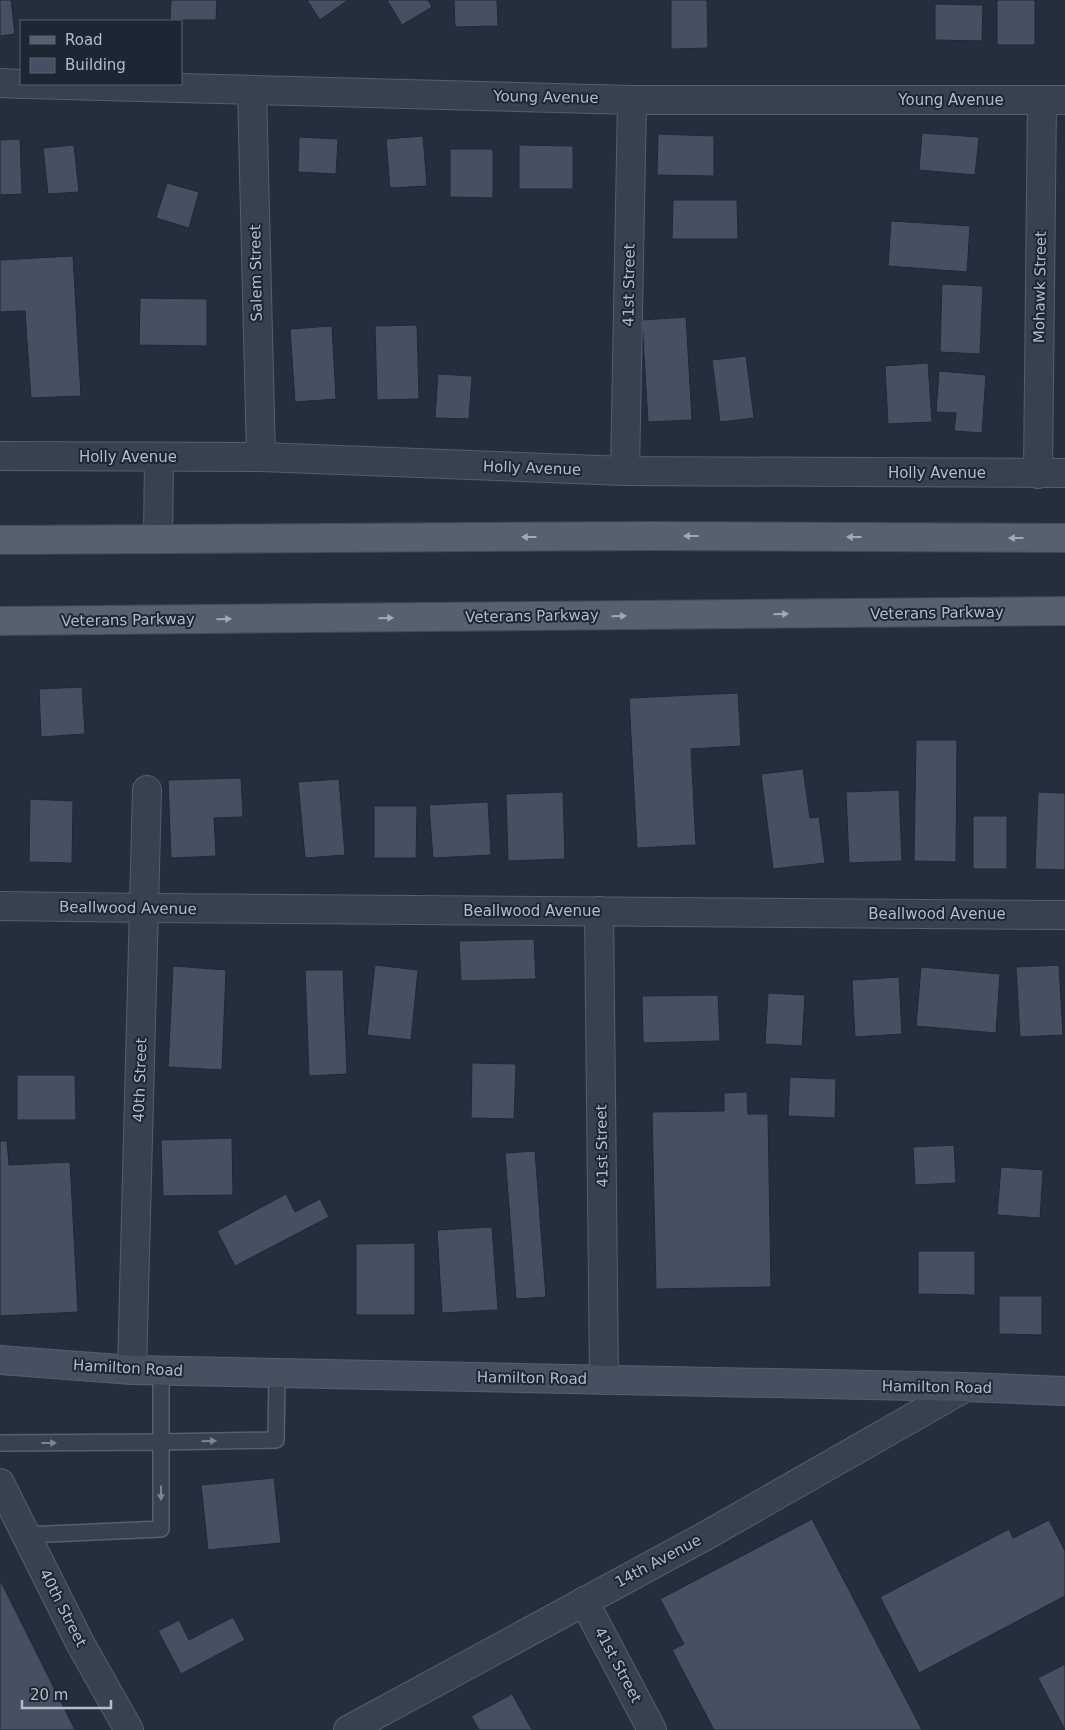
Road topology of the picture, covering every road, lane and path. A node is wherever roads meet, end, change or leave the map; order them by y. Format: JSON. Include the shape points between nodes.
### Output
{"nodes":[{"id":1,"x":0,"y":83,"type":"edge"},
{"id":2,"x":20,"y":84,"type":"edge"},
{"id":3,"x":65,"y":85,"type":"edge"},
{"id":4,"x":252,"y":90,"type":"junction"},
{"id":5,"x":632,"y":100,"type":"junction"},
{"id":6,"x":1053,"y":100,"type":"edge"},
{"id":7,"x":0,"y":456,"type":"edge"},
{"id":8,"x":261,"y":457,"type":"junction"},
{"id":9,"x":160,"y":458,"type":"junction"},
{"id":10,"x":625,"y":471,"type":"junction"},
{"id":11,"x":1038,"y":474,"type":"junction"},
{"id":12,"x":1065,"y":474,"type":"edge"},
{"id":13,"x":1065,"y":538,"type":"edge"},
{"id":14,"x":0,"y":540,"type":"edge"},
{"id":15,"x":158,"y":540,"type":"junction"},
{"id":16,"x":1065,"y":611,"type":"edge"},
{"id":17,"x":0,"y":621,"type":"edge"},
{"id":18,"x":147,"y":790,"type":"dead end"},
{"id":19,"x":0,"y":906,"type":"edge"},
{"id":20,"x":144,"y":908,"type":"junction"},
{"id":21,"x":599,"y":911,"type":"junction"},
{"id":22,"x":1065,"y":914,"type":"edge"},
{"id":23,"x":0,"y":1360,"type":"edge"},
{"id":24,"x":132,"y":1370,"type":"junction"},
{"id":25,"x":161,"y":1371,"type":"junction"},
{"id":26,"x":277,"y":1373,"type":"junction"},
{"id":27,"x":604,"y":1380,"type":"junction"},
{"id":28,"x":966,"y":1387,"type":"junction"},
{"id":29,"x":1065,"y":1390,"type":"edge"},
{"id":30,"x":160,"y":1442,"type":"junction"},
{"id":31,"x":0,"y":1443,"type":"edge"},
{"id":32,"x":0,"y":1483,"type":"edge"},
{"id":33,"x":26,"y":1535,"type":"junction"},
{"id":34,"x":584,"y":1601,"type":"junction"},
{"id":35,"x":129,"y":1730,"type":"edge"},
{"id":36,"x":348,"y":1730,"type":"edge"},
{"id":37,"x":652,"y":1730,"type":"edge"}],
"edges":[{"from":1,"to":2,"type":"street"},
{"from":3,"to":4,"type":"street","name":"Young Avenue"},
{"from":4,"to":5,"type":"street","name":"Young Avenue"},
{"from":4,"to":8,"type":"street","name":"Salem Street"},
{"from":5,"to":6,"type":"street","name":"Young Avenue"},
{"from":5,"to":10,"type":"street","name":"41st Street"},
{"from":6,"to":11,"type":"street","name":"Mohawk Street"},
{"from":7,"to":9,"type":"street","name":"Holly Avenue"},
{"from":8,"to":9,"type":"street","name":"Holly Avenue"},
{"from":8,"to":10,"type":"street","name":"Holly Avenue"},
{"from":9,"to":15,"type":"street"},
{"from":10,"to":11,"type":"street","name":"Holly Avenue"},
{"from":11,"to":12,"type":"street","name":"Holly Avenue"},
{"from":13,"to":15,"type":"main road","one_way":true,"via":[[650,536]]},
{"from":14,"to":15,"type":"main road"},
{"from":17,"to":16,"type":"main road","name":"Veterans Parkway","one_way":true},
{"from":18,"to":20,"type":"street","name":"40th Street"},
{"from":19,"to":20,"type":"street","name":"Beallwood Avenue"},
{"from":20,"to":21,"type":"street","name":"Beallwood Avenue"},
{"from":20,"to":24,"type":"street","name":"40th Street"},
{"from":21,"to":22,"type":"street","name":"Beallwood Avenue"},
{"from":21,"to":27,"type":"street","name":"41st Street"},
{"from":23,"to":24,"type":"street","name":"Hamilton Road"},
{"from":24,"to":25,"type":"street","name":"Hamilton Road"},
{"from":25,"to":26,"type":"street","name":"Hamilton Road"},
{"from":25,"to":30,"type":"lane"},
{"from":26,"to":27,"type":"street","name":"Hamilton Road"},
{"from":30,"to":26,"type":"lane","one_way":true,"via":[[276,1440]]},
{"from":27,"to":28,"type":"street","name":"Hamilton Road"},
{"from":28,"to":29,"type":"street","name":"Hamilton Road"},
{"from":28,"to":34,"type":"street","name":"14th Avenue","via":[[707,1536]]},
{"from":31,"to":30,"type":"lane","one_way":true},
{"from":30,"to":33,"type":"lane","one_way":true,"via":[[161,1529]]},
{"from":32,"to":33,"type":"street","name":"40th Street"},
{"from":33,"to":35,"type":"street","name":"40th Street","via":[[80,1643]]},
{"from":34,"to":36,"type":"street","name":"14th Avenue"},
{"from":34,"to":37,"type":"street","name":"41st Street"}]}
